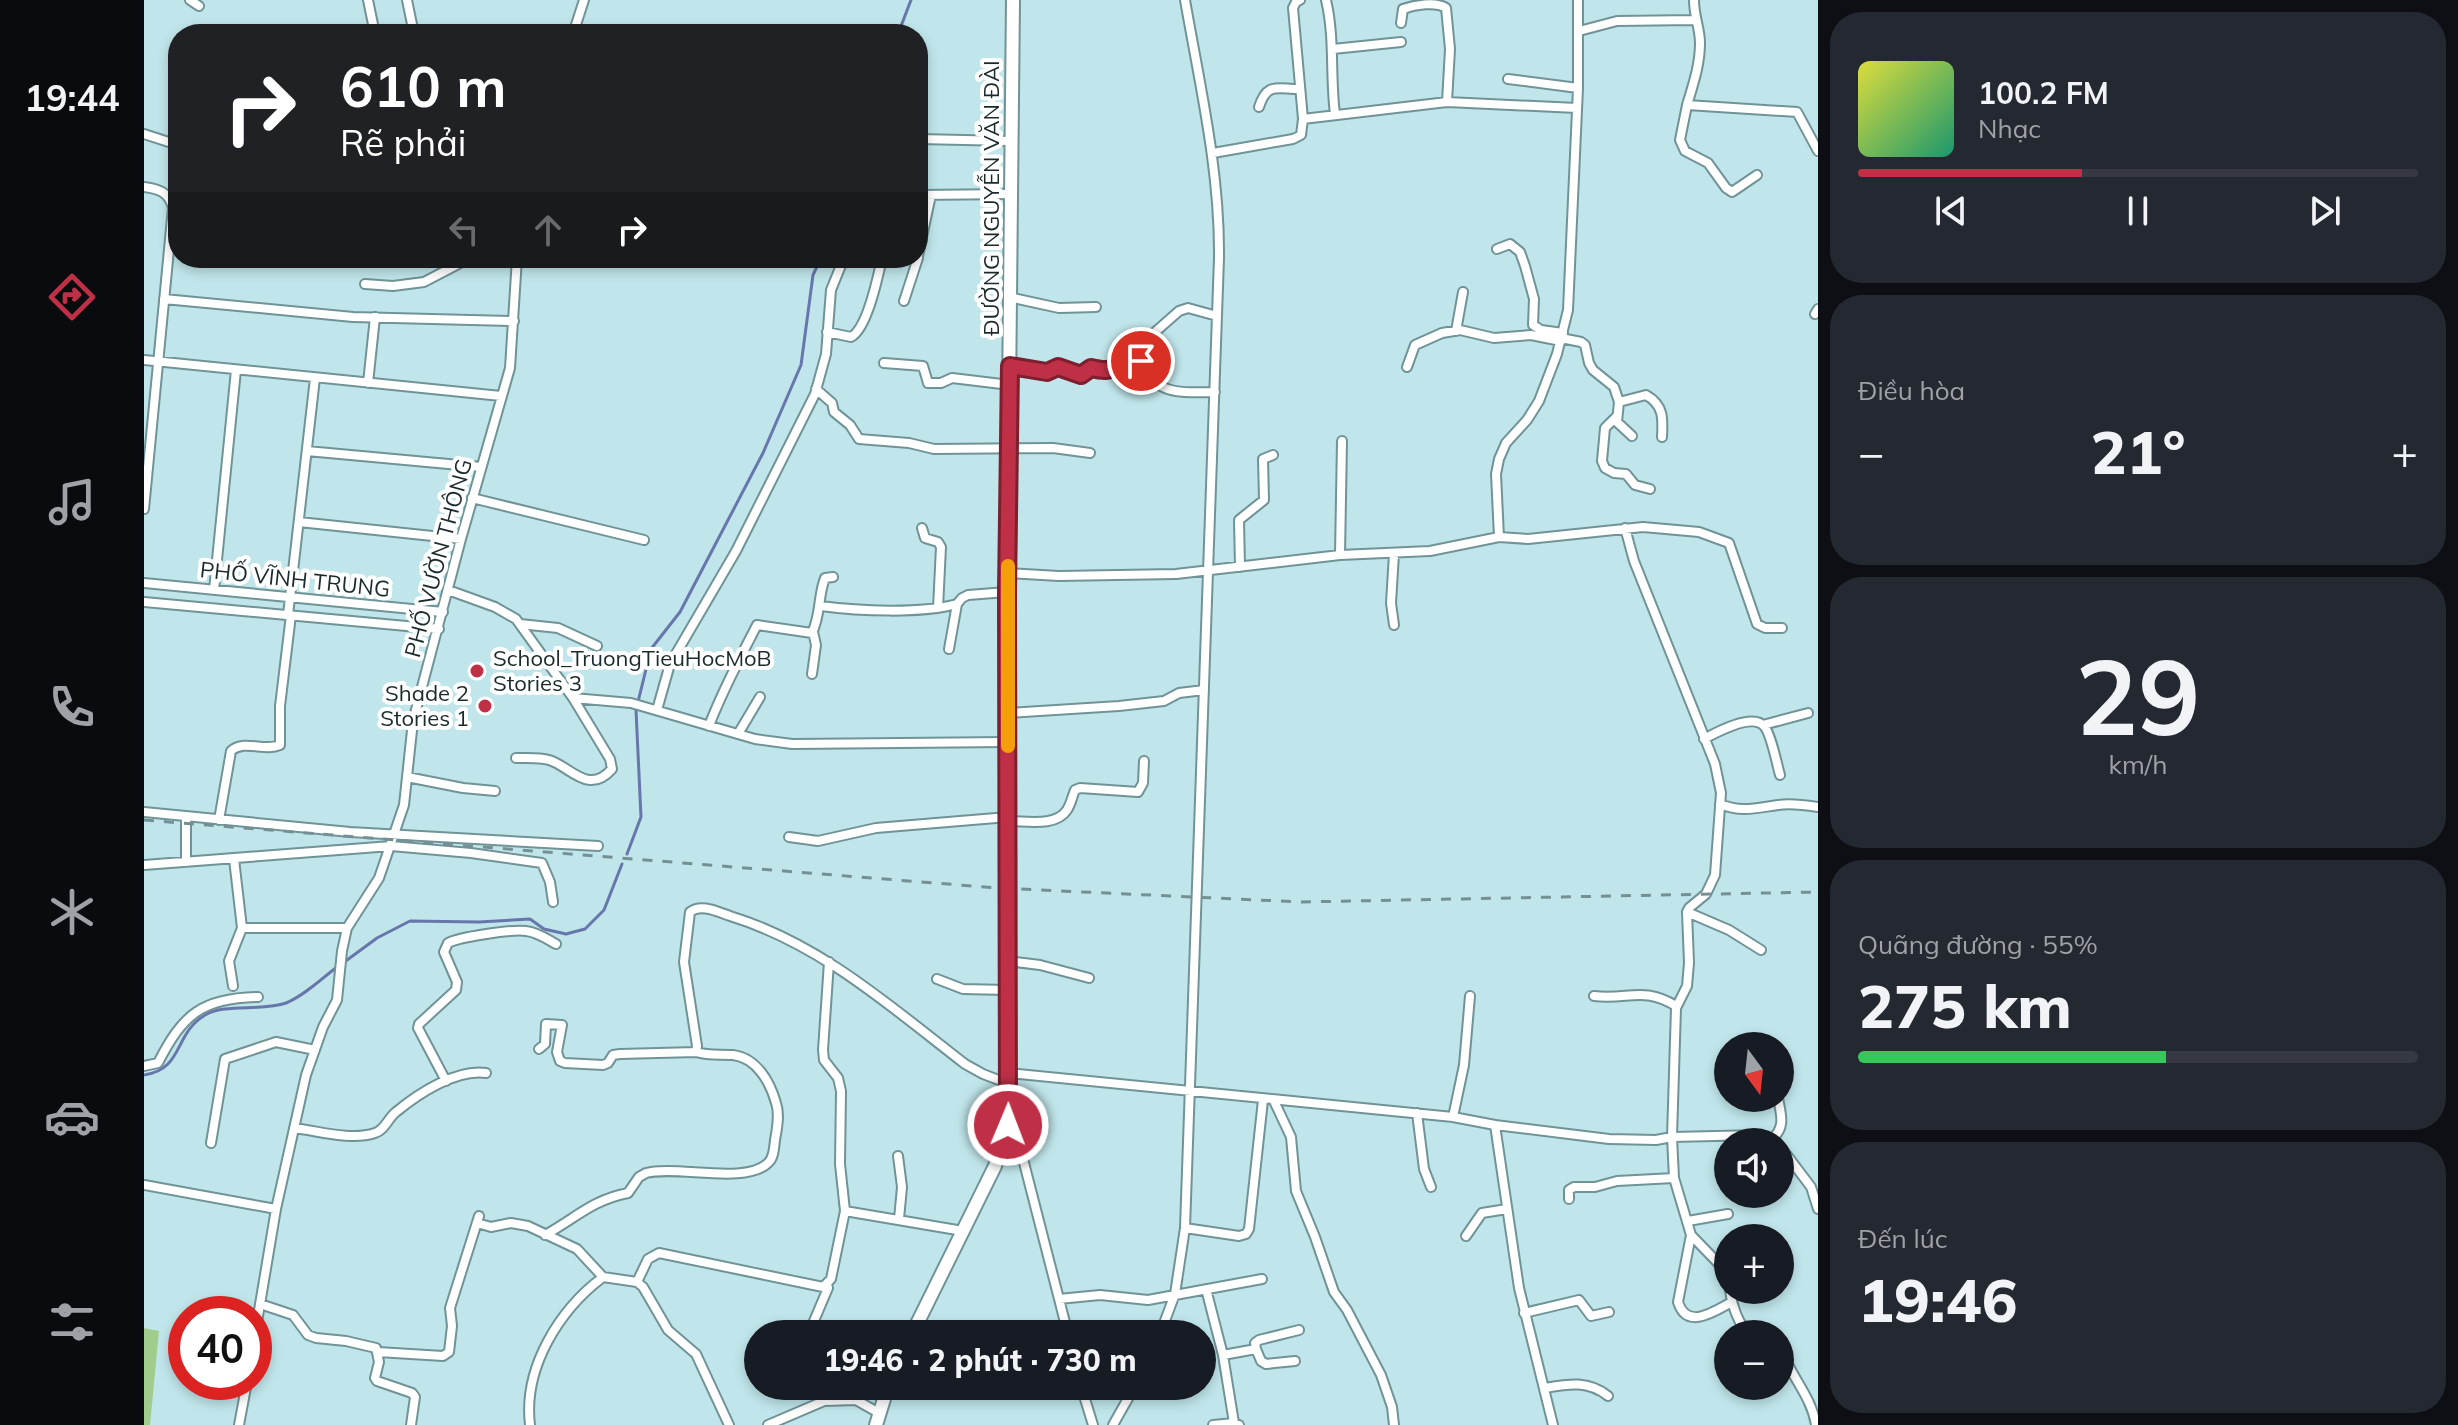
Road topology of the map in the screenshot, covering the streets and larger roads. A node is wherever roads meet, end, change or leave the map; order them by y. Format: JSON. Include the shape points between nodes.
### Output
{"nodes":[{"id":1,"x":190,"y":0,"type":"edge"},
{"id":2,"x":368,"y":0,"type":"edge"},
{"id":3,"x":407,"y":0,"type":"edge"},
{"id":4,"x":584,"y":0,"type":"edge"},
{"id":5,"x":1013,"y":0,"type":"edge"},
{"id":6,"x":1185,"y":0,"type":"edge"},
{"id":7,"x":1300,"y":0,"type":"edge"},
{"id":8,"x":1326,"y":0,"type":"edge"},
{"id":9,"x":1578,"y":0,"type":"edge"},
{"id":10,"x":1694,"y":0,"type":"edge"},
{"id":11,"x":1435,"y":2,"type":"edge"},
{"id":12,"x":199,"y":6,"type":"dead end"},
{"id":13,"x":1694,"y":20,"type":"junction"},
{"id":14,"x":1401,"y":23,"type":"dead end"},
{"id":15,"x":373,"y":24,"type":"edge"},
{"id":16,"x":412,"y":24,"type":"edge"},
{"id":17,"x":576,"y":24,"type":"edge"},
{"id":18,"x":1579,"y":31,"type":"junction"},
{"id":19,"x":1401,"y":42,"type":"dead end"},
{"id":20,"x":1333,"y":49,"type":"junction"},
{"id":21,"x":1508,"y":79,"type":"dead end"},
{"id":22,"x":1578,"y":88,"type":"junction"},
{"id":23,"x":1299,"y":89,"type":"junction"},
{"id":24,"x":1447,"y":102,"type":"junction"},
{"id":25,"x":1687,"y":105,"type":"junction"},
{"id":26,"x":1259,"y":107,"type":"dead end"},
{"id":27,"x":1577,"y":108,"type":"junction"},
{"id":28,"x":1335,"y":114,"type":"junction"},
{"id":29,"x":1303,"y":119,"type":"junction"},
{"id":30,"x":144,"y":134,"type":"edge"},
{"id":31,"x":928,"y":139,"type":"edge"},
{"id":32,"x":1010,"y":141,"type":"junction"},
{"id":33,"x":168,"y":142,"type":"edge"},
{"id":34,"x":1818,"y":151,"type":"edge"},
{"id":35,"x":1213,"y":153,"type":"junction"},
{"id":36,"x":1757,"y":175,"type":"dead end"},
{"id":37,"x":144,"y":187,"type":"edge"},
{"id":38,"x":1011,"y":194,"type":"junction"},
{"id":39,"x":168,"y":195,"type":"edge"},
{"id":40,"x":931,"y":195,"type":"joint"},
{"id":41,"x":928,"y":209,"type":"edge"},
{"id":42,"x":1497,"y":249,"type":"dead end"},
{"id":43,"x":168,"y":259,"type":"edge"},
{"id":44,"x":454,"y":268,"type":"edge"},
{"id":45,"x":517,"y":268,"type":"edge"},
{"id":46,"x":840,"y":268,"type":"edge"},
{"id":47,"x":879,"y":268,"type":"edge"},
{"id":48,"x":914,"y":268,"type":"edge"},
{"id":49,"x":365,"y":284,"type":"dead end"},
{"id":50,"x":1463,"y":292,"type":"dead end"},
{"id":51,"x":1009,"y":297,"type":"junction"},
{"id":52,"x":164,"y":299,"type":"junction"},
{"id":53,"x":904,"y":301,"type":"dead end"},
{"id":54,"x":1096,"y":307,"type":"dead end"},
{"id":55,"x":1217,"y":316,"type":"junction"},
{"id":56,"x":375,"y":317,"type":"junction"},
{"id":57,"x":514,"y":321,"type":"junction"},
{"id":58,"x":1456,"y":331,"type":"junction"},
{"id":59,"x":827,"y":332,"type":"junction"},
{"id":60,"x":1562,"y":337,"type":"junction"},
{"id":61,"x":1129,"y":355,"type":"junction"},
{"id":62,"x":144,"y":360,"type":"edge"},
{"id":63,"x":158,"y":361,"type":"junction"},
{"id":64,"x":884,"y":363,"type":"dead end"},
{"id":65,"x":1010,"y":366,"type":"junction"},
{"id":66,"x":1407,"y":367,"type":"dead end"},
{"id":67,"x":236,"y":370,"type":"junction"},
{"id":68,"x":315,"y":378,"type":"junction"},
{"id":69,"x":368,"y":383,"type":"junction"},
{"id":70,"x":1010,"y":385,"type":"junction"},
{"id":71,"x":816,"y":389,"type":"junction"},
{"id":72,"x":1215,"y":392,"type":"junction"},
{"id":73,"x":501,"y":396,"type":"junction"},
{"id":74,"x":1619,"y":402,"type":"junction"},
{"id":75,"x":1617,"y":416,"type":"junction"},
{"id":76,"x":148,"y":428,"type":"edge"},
{"id":77,"x":1632,"y":436,"type":"dead end"},
{"id":78,"x":1662,"y":437,"type":"dead end"},
{"id":79,"x":1342,"y":441,"type":"dead end"},
{"id":80,"x":1009,"y":449,"type":"junction"},
{"id":81,"x":307,"y":451,"type":"junction"},
{"id":82,"x":1090,"y":453,"type":"dead end"},
{"id":83,"x":1273,"y":455,"type":"dead end"},
{"id":84,"x":481,"y":467,"type":"junction"},
{"id":85,"x":1650,"y":489,"type":"dead end"},
{"id":86,"x":472,"y":498,"type":"junction"},
{"id":87,"x":144,"y":509,"type":"edge"},
{"id":88,"x":299,"y":522,"type":"junction"},
{"id":89,"x":922,"y":528,"type":"dead end"},
{"id":90,"x":1625,"y":528,"type":"junction"},
{"id":91,"x":1499,"y":537,"type":"junction"},
{"id":92,"x":461,"y":539,"type":"junction"},
{"id":93,"x":644,"y":540,"type":"dead end"},
{"id":94,"x":1394,"y":554,"type":"junction"},
{"id":95,"x":1340,"y":555,"type":"junction"},
{"id":96,"x":1240,"y":567,"type":"junction"},
{"id":97,"x":1208,"y":571,"type":"junction"},
{"id":98,"x":1008,"y":573,"type":"junction"},
{"id":99,"x":833,"y":577,"type":"dead end"},
{"id":100,"x":144,"y":583,"type":"edge"},
{"id":101,"x":214,"y":590,"type":"junction"},
{"id":102,"x":448,"y":590,"type":"junction"},
{"id":103,"x":1007,"y":592,"type":"junction"},
{"id":104,"x":290,"y":597,"type":"junction"},
{"id":105,"x":144,"y":602,"type":"edge"},
{"id":106,"x":957,"y":604,"type":"junction"},
{"id":107,"x":821,"y":606,"type":"junction"},
{"id":108,"x":938,"y":608,"type":"junction"},
{"id":109,"x":443,"y":612,"type":"junction"},
{"id":110,"x":290,"y":615,"type":"junction"},
{"id":111,"x":520,"y":624,"type":"junction"},
{"id":112,"x":1394,"y":625,"type":"dead end"},
{"id":113,"x":1782,"y":628,"type":"dead end"},
{"id":114,"x":439,"y":629,"type":"junction"},
{"id":115,"x":813,"y":632,"type":"junction"},
{"id":116,"x":597,"y":646,"type":"dead end"},
{"id":117,"x":949,"y":649,"type":"dead end"},
{"id":118,"x":812,"y":674,"type":"dead end"},
{"id":119,"x":1204,"y":690,"type":"junction"},
{"id":120,"x":760,"y":697,"type":"dead end"},
{"id":121,"x":573,"y":698,"type":"junction"},
{"id":122,"x":657,"y":710,"type":"junction"},
{"id":123,"x":1007,"y":713,"type":"junction"},
{"id":124,"x":1808,"y":713,"type":"dead end"},
{"id":125,"x":1763,"y":725,"type":"junction"},
{"id":126,"x":709,"y":726,"type":"junction"},
{"id":127,"x":738,"y":734,"type":"junction"},
{"id":128,"x":1704,"y":739,"type":"junction"},
{"id":129,"x":1008,"y":742,"type":"junction"},
{"id":130,"x":516,"y":758,"type":"dead end"},
{"id":131,"x":1144,"y":761,"type":"dead end"},
{"id":132,"x":1780,"y":775,"type":"dead end"},
{"id":133,"x":407,"y":777,"type":"junction"},
{"id":134,"x":495,"y":791,"type":"dead end"},
{"id":135,"x":1720,"y":804,"type":"junction"},
{"id":136,"x":1818,"y":807,"type":"edge"},
{"id":137,"x":144,"y":812,"type":"edge"},
{"id":138,"x":186,"y":816,"type":"junction"},
{"id":139,"x":1008,"y":819,"type":"junction"},
{"id":140,"x":219,"y":820,"type":"junction"},
{"id":141,"x":396,"y":833,"type":"junction"},
{"id":142,"x":789,"y":837,"type":"dead end"},
{"id":143,"x":391,"y":846,"type":"junction"},
{"id":144,"x":598,"y":846,"type":"dead end"},
{"id":145,"x":234,"y":859,"type":"junction"},
{"id":146,"x":186,"y":862,"type":"junction"},
{"id":147,"x":144,"y":865,"type":"edge"},
{"id":148,"x":553,"y":902,"type":"dead end"},
{"id":149,"x":1687,"y":912,"type":"junction"},
{"id":150,"x":242,"y":928,"type":"junction"},
{"id":151,"x":347,"y":928,"type":"junction"},
{"id":152,"x":556,"y":944,"type":"dead end"},
{"id":153,"x":1761,"y":950,"type":"dead end"},
{"id":154,"x":1007,"y":961,"type":"junction"},
{"id":155,"x":829,"y":962,"type":"junction"},
{"id":156,"x":1089,"y":978,"type":"dead end"},
{"id":157,"x":937,"y":979,"type":"dead end"},
{"id":158,"x":233,"y":986,"type":"dead end"},
{"id":159,"x":1007,"y":990,"type":"junction"},
{"id":160,"x":1470,"y":996,"type":"dead end"},
{"id":161,"x":1594,"y":996,"type":"dead end"},
{"id":162,"x":258,"y":997,"type":"dead end"},
{"id":163,"x":1676,"y":1006,"type":"junction"},
{"id":164,"x":539,"y":1049,"type":"dead end"},
{"id":165,"x":315,"y":1050,"type":"junction"},
{"id":166,"x":696,"y":1052,"type":"junction"},
{"id":167,"x":144,"y":1066,"type":"edge"},
{"id":168,"x":486,"y":1073,"type":"dead end"},
{"id":169,"x":1009,"y":1078,"type":"junction"},
{"id":170,"x":446,"y":1081,"type":"junction"},
{"id":171,"x":1191,"y":1091,"type":"junction"},
{"id":172,"x":1263,"y":1100,"type":"junction"},
{"id":173,"x":1274,"y":1101,"type":"junction"},
{"id":174,"x":1417,"y":1113,"type":"junction"},
{"id":175,"x":1453,"y":1117,"type":"junction"},
{"id":176,"x":1008,"y":1125,"type":"junction"},
{"id":177,"x":1495,"y":1125,"type":"junction"},
{"id":178,"x":294,"y":1128,"type":"junction"},
{"id":179,"x":1714,"y":1136,"type":"edge"},
{"id":180,"x":1672,"y":1137,"type":"junction"},
{"id":181,"x":211,"y":1143,"type":"dead end"},
{"id":182,"x":898,"y":1156,"type":"dead end"},
{"id":183,"x":1794,"y":1165,"type":"edge"},
{"id":184,"x":1674,"y":1178,"type":"junction"},
{"id":185,"x":144,"y":1185,"type":"edge"},
{"id":186,"x":1431,"y":1187,"type":"dead end"},
{"id":187,"x":1569,"y":1199,"type":"dead end"},
{"id":188,"x":276,"y":1209,"type":"junction"},
{"id":189,"x":1507,"y":1209,"type":"junction"},
{"id":190,"x":1818,"y":1209,"type":"edge"},
{"id":191,"x":845,"y":1211,"type":"junction"},
{"id":192,"x":1728,"y":1214,"type":"dead end"},
{"id":193,"x":899,"y":1219,"type":"junction"},
{"id":194,"x":1688,"y":1221,"type":"junction"},
{"id":195,"x":1185,"y":1228,"type":"junction"},
{"id":196,"x":963,"y":1231,"type":"junction"},
{"id":197,"x":545,"y":1235,"type":"junction"},
{"id":198,"x":1691,"y":1235,"type":"junction"},
{"id":199,"x":1466,"y":1236,"type":"dead end"},
{"id":200,"x":1714,"y":1259,"type":"edge"},
{"id":201,"x":603,"y":1277,"type":"junction"},
{"id":202,"x":1262,"y":1279,"type":"dead end"},
{"id":203,"x":637,"y":1282,"type":"junction"},
{"id":204,"x":827,"y":1284,"type":"junction"},
{"id":205,"x":1206,"y":1289,"type":"junction"},
{"id":206,"x":1175,"y":1294,"type":"junction"},
{"id":207,"x":261,"y":1296,"type":"edge"},
{"id":208,"x":1059,"y":1299,"type":"junction"},
{"id":209,"x":1728,"y":1304,"type":"edge"},
{"id":210,"x":272,"y":1308,"type":"edge"},
{"id":211,"x":1609,"y":1312,"type":"dead end"},
{"id":212,"x":1524,"y":1313,"type":"junction"},
{"id":213,"x":814,"y":1320,"type":"edge"},
{"id":214,"x":919,"y":1320,"type":"edge"},
{"id":215,"x":1064,"y":1320,"type":"edge"},
{"id":216,"x":1165,"y":1320,"type":"edge"},
{"id":217,"x":1299,"y":1330,"type":"dead end"},
{"id":218,"x":1256,"y":1349,"type":"junction"},
{"id":219,"x":378,"y":1352,"type":"junction"},
{"id":220,"x":1223,"y":1355,"type":"junction"},
{"id":221,"x":1295,"y":1361,"type":"dead end"},
{"id":222,"x":1794,"y":1373,"type":"edge"},
{"id":223,"x":1545,"y":1388,"type":"junction"},
{"id":224,"x":1608,"y":1396,"type":"dead end"},
{"id":225,"x":244,"y":1400,"type":"edge"},
{"id":226,"x":1085,"y":1400,"type":"edge"},
{"id":227,"x":1127,"y":1400,"type":"edge"},
{"id":228,"x":878,"y":1419,"type":"edge"},
{"id":229,"x":1237,"y":1424,"type":"edge"},
{"id":230,"x":239,"y":1425,"type":"edge"},
{"id":231,"x":411,"y":1425,"type":"edge"},
{"id":232,"x":530,"y":1425,"type":"edge"},
{"id":233,"x":729,"y":1425,"type":"edge"},
{"id":234,"x":768,"y":1425,"type":"edge"},
{"id":235,"x":1093,"y":1425,"type":"edge"},
{"id":236,"x":1113,"y":1425,"type":"edge"},
{"id":237,"x":1213,"y":1425,"type":"edge"},
{"id":238,"x":1394,"y":1425,"type":"edge"},
{"id":239,"x":1553,"y":1425,"type":"edge"},
{"id":240,"x":1816,"y":1425,"type":"edge"}],
"edges":[{"from":1,"to":12,"type":"street"},
{"from":2,"to":15,"type":"street"},
{"from":3,"to":16,"type":"street"},
{"from":4,"to":17,"type":"street"},
{"from":5,"to":32,"type":"street","name":"ĐƯỜNG NGUYỄN VĂN ĐÀI"},
{"from":6,"to":35,"type":"street"},
{"from":7,"to":23,"type":"street","via":[[1293,8]]},
{"from":8,"to":20,"type":"street"},
{"from":9,"to":18,"type":"street"},
{"from":10,"to":13,"type":"street"},
{"from":11,"to":14,"type":"street","via":[[1403,9]]},
{"from":11,"to":24,"type":"street","via":[[1446,8],[1449,22]]},
{"from":13,"to":18,"type":"street","via":[[1617,21]]},
{"from":13,"to":25,"type":"street","via":[[1699,58]]},
{"from":18,"to":22,"type":"street"},
{"from":19,"to":20,"type":"street"},
{"from":20,"to":28,"type":"street"},
{"from":21,"to":22,"type":"street"},
{"from":22,"to":27,"type":"street"},
{"from":23,"to":26,"type":"street","via":[[1270,89]]},
{"from":23,"to":29,"type":"street"},
{"from":24,"to":27,"type":"street"},
{"from":24,"to":28,"type":"street"},
{"from":25,"to":34,"type":"street","via":[[1797,112]]},
{"from":25,"to":36,"type":"street","via":[[1680,140],[1689,155],[1708,163],[1732,192]]},
{"from":27,"to":60,"type":"street","via":[[1570,280]]},
{"from":28,"to":29,"type":"street"},
{"from":29,"to":35,"type":"street","via":[[1301,135],[1293,139]]},
{"from":30,"to":33,"type":"street"},
{"from":31,"to":32,"type":"street"},
{"from":32,"to":38,"type":"street","name":"ĐƯỜNG NGUYỄN VĂN ĐÀI"},
{"from":35,"to":55,"type":"street","via":[[1220,215]]},
{"from":37,"to":39,"type":"street"},
{"from":38,"to":40,"type":"street"},
{"from":38,"to":51,"type":"street","name":"ĐƯỜNG NGUYỄN VĂN ĐÀI"},
{"from":40,"to":41,"type":"street"},
{"from":42,"to":60,"type":"street","via":[[1510,244],[1520,252],[1534,299],[1533,325]]},
{"from":43,"to":52,"type":"street"},
{"from":44,"to":49,"type":"street","via":[[424,282]]},
{"from":45,"to":57,"type":"street","name":"PHỐ VƯỜN THÔNG"},
{"from":46,"to":59,"type":"street","via":[[831,290]]},
{"from":47,"to":59,"type":"street","via":[[858,331],[851,337]]},
{"from":48,"to":53,"type":"street"},
{"from":50,"to":58,"type":"street"},
{"from":51,"to":54,"type":"street","via":[[1059,308]]},
{"from":51,"to":65,"type":"street","name":"ĐƯỜNG NGUYỄN VĂN ĐÀI"},
{"from":52,"to":56,"type":"street"},
{"from":52,"to":63,"type":"street"},
{"from":55,"to":61,"type":"street","via":[[1188,308],[1179,311]]},
{"from":55,"to":72,"type":"street"},
{"from":56,"to":57,"type":"street"},
{"from":56,"to":69,"type":"street"},
{"from":57,"to":73,"type":"street","name":"PHỐ VƯỜN THÔNG","via":[[510,368]]},
{"from":58,"to":60,"type":"street","via":[[1494,338]]},
{"from":58,"to":66,"type":"street","via":[[1415,345]]},
{"from":59,"to":71,"type":"street"},
{"from":60,"to":74,"type":"street","via":[[1585,345],[1589,363],[1614,387]]},
{"from":60,"to":91,"type":"street","via":[[1539,401],[1499,459]]},
{"from":61,"to":65,"type":"street","via":[[1108,370],[1091,368],[1081,375],[1058,367],[1047,372]]},
{"from":61,"to":72,"type":"street","via":[[1168,389]]},
{"from":62,"to":63,"type":"street"},
{"from":63,"to":67,"type":"street"},
{"from":63,"to":76,"type":"street"},
{"from":64,"to":70,"type":"street","via":[[923,366],[933,385],[952,378]]},
{"from":65,"to":70,"type":"street","name":"ĐƯỜNG NGUYỄN VĂN ĐÀI"},
{"from":67,"to":68,"type":"street"},
{"from":67,"to":101,"type":"street"},
{"from":68,"to":69,"type":"street"},
{"from":68,"to":81,"type":"street"},
{"from":69,"to":73,"type":"street"},
{"from":70,"to":80,"type":"street","name":"ĐƯỜNG NGUYỄN VĂN ĐÀI"},
{"from":71,"to":80,"type":"street","via":[[859,439],[934,449]]},
{"from":71,"to":122,"type":"street","via":[[736,551],[670,664]]},
{"from":72,"to":97,"type":"street"},
{"from":73,"to":84,"type":"street","name":"PHỐ VƯỜN THÔNG"},
{"from":74,"to":75,"type":"street"},
{"from":74,"to":78,"type":"street","via":[[1646,395],[1654,399],[1661,409]]},
{"from":75,"to":77,"type":"street"},
{"from":75,"to":85,"type":"street","via":[[1605,428],[1605,468]]},
{"from":76,"to":87,"type":"street"},
{"from":79,"to":95,"type":"street"},
{"from":80,"to":82,"type":"street"},
{"from":80,"to":98,"type":"street","name":"ĐƯỜNG NGUYỄN VĂN ĐÀI"},
{"from":81,"to":84,"type":"street"},
{"from":81,"to":88,"type":"street"},
{"from":83,"to":96,"type":"street","via":[[1263,459],[1264,500],[1237,525]]},
{"from":84,"to":86,"type":"street","name":"PHỐ VƯỜN THÔNG"},
{"from":86,"to":92,"type":"street","name":"PHỐ VƯỜN THÔNG"},
{"from":86,"to":93,"type":"street"},
{"from":88,"to":92,"type":"street"},
{"from":88,"to":104,"type":"street"},
{"from":89,"to":108,"type":"street","via":[[925,538],[941,547]]},
{"from":90,"to":91,"type":"street","via":[[1528,539]]},
{"from":90,"to":113,"type":"street","via":[[1699,532],[1729,543],[1757,624]]},
{"from":90,"to":128,"type":"street"},
{"from":91,"to":94,"type":"street"},
{"from":92,"to":102,"type":"street","name":"PHỐ VƯỜN THÔNG"},
{"from":94,"to":95,"type":"street"},
{"from":94,"to":112,"type":"street"},
{"from":95,"to":96,"type":"street"},
{"from":96,"to":97,"type":"street"},
{"from":97,"to":98,"type":"street"},
{"from":97,"to":119,"type":"street"},
{"from":98,"to":103,"type":"street","name":"ĐƯỜNG NGUYỄN VĂN ĐÀI"},
{"from":99,"to":107,"type":"street","via":[[822,583]]},
{"from":100,"to":101,"type":"street","name":"PHỐ VĨNH TRUNG"},
{"from":101,"to":104,"type":"street","name":"PHỐ VĨNH TRUNG"},
{"from":102,"to":109,"type":"street","name":"PHỐ VƯỜN THÔNG"},
{"from":102,"to":111,"type":"street","via":[[495,607]]},
{"from":103,"to":106,"type":"street","via":[[968,595]]},
{"from":103,"to":123,"type":"street","name":"ĐƯỜNG NGUYỄN VĂN ĐÀI"},
{"from":104,"to":109,"type":"street","name":"PHỐ VĨNH TRUNG"},
{"from":104,"to":110,"type":"street"},
{"from":105,"to":110,"type":"street","name":"PHỐ VĨNH TRUNG"},
{"from":106,"to":108,"type":"street"},
{"from":106,"to":117,"type":"street"},
{"from":107,"to":108,"type":"street"},
{"from":107,"to":115,"type":"street"},
{"from":109,"to":114,"type":"street","name":"PHỐ VƯỜN THÔNG"},
{"from":110,"to":114,"type":"street","name":"PHỐ VĨNH TRUNG"},
{"from":110,"to":140,"type":"street","via":[[280,745],[241,745],[231,751]]},
{"from":111,"to":116,"type":"street","via":[[558,628]]},
{"from":111,"to":121,"type":"street"},
{"from":114,"to":133,"type":"street","name":"PHỐ VƯỜN THÔNG","via":[[413,721]]},
{"from":115,"to":118,"type":"street"},
{"from":115,"to":126,"type":"street","via":[[757,625]]},
{"from":119,"to":123,"type":"street","via":[[1164,701]]},
{"from":119,"to":171,"type":"street"},
{"from":120,"to":127,"type":"street"},
{"from":121,"to":122,"type":"street"},
{"from":121,"to":130,"type":"street","via":[[612,769],[586,779],[548,760]]},
{"from":122,"to":126,"type":"street"},
{"from":123,"to":129,"type":"street","name":"ĐƯỜNG NGUYỄN VĂN ĐÀI"},
{"from":124,"to":125,"type":"street"},
{"from":125,"to":128,"type":"street","via":[[1740,723]]},
{"from":125,"to":132,"type":"street"},
{"from":126,"to":127,"type":"street"},
{"from":127,"to":129,"type":"street","via":[[792,744]]},
{"from":128,"to":135,"type":"street","via":[[1719,781]]},
{"from":129,"to":139,"type":"street","name":"ĐƯỜNG NGUYỄN VĂN ĐÀI"},
{"from":131,"to":139,"type":"street","via":[[1138,792],[1080,788],[1060,818]]},
{"from":133,"to":134,"type":"street"},
{"from":133,"to":141,"type":"street","name":"PHỐ VƯỜN THÔNG"},
{"from":135,"to":136,"type":"street","via":[[1748,811],[1780,805]]},
{"from":135,"to":149,"type":"street","via":[[1712,883]]},
{"from":137,"to":138,"type":"street"},
{"from":138,"to":140,"type":"street"},
{"from":138,"to":146,"type":"street"},
{"from":139,"to":142,"type":"street","via":[[876,828],[818,841]]},
{"from":139,"to":154,"type":"street","name":"ĐƯỜNG NGUYỄN VĂN ĐÀI"},
{"from":140,"to":141,"type":"street"},
{"from":141,"to":143,"type":"street","name":"PHỐ VƯỜN THÔNG"},
{"from":141,"to":144,"type":"street"},
{"from":143,"to":145,"type":"street"},
{"from":143,"to":148,"type":"street","via":[[542,863]]},
{"from":143,"to":151,"type":"street","name":"PHỐ VƯỜN THÔNG","via":[[379,878]]},
{"from":145,"to":146,"type":"street"},
{"from":145,"to":150,"type":"street"},
{"from":146,"to":147,"type":"street"},
{"from":149,"to":153,"type":"street"},
{"from":149,"to":163,"type":"street","via":[[1687,986]]},
{"from":150,"to":151,"type":"street"},
{"from":150,"to":158,"type":"street","via":[[229,961]]},
{"from":151,"to":165,"type":"street","name":"PHỐ VƯỜN THÔNG","via":[[337,1000]]},
{"from":152,"to":170,"type":"street","via":[[525,930],[463,936],[448,943],[444,952],[456,990],[418,1028]]},
{"from":154,"to":156,"type":"street"},
{"from":154,"to":159,"type":"street","name":"ĐƯỜNG NGUYỄN VĂN ĐÀI"},
{"from":155,"to":166,"type":"street","via":[[752,923],[695,908],[687,920],[684,962]]},
{"from":155,"to":169,"type":"street","via":[[965,1064],[983,1074]]},
{"from":155,"to":191,"type":"street","via":[[823,1050],[841,1091]]},
{"from":157,"to":159,"type":"street","via":[[963,989]]},
{"from":159,"to":169,"type":"street","name":"ĐƯỜNG NGUYỄN VĂN ĐÀI"},
{"from":160,"to":175,"type":"street"},
{"from":161,"to":163,"type":"street","via":[[1655,994]]},
{"from":162,"to":167,"type":"street","via":[[208,1004],[174,1031],[158,1063]]},
{"from":163,"to":180,"type":"street"},
{"from":164,"to":166,"type":"street","via":[[550,1022],[562,1025],[557,1052],[565,1063],[603,1065],[616,1054]]},
{"from":165,"to":178,"type":"street"},
{"from":165,"to":181,"type":"street","via":[[276,1042],[225,1059]]},
{"from":166,"to":197,"type":"street","via":[[735,1055],[755,1064],[769,1082],[778,1107],[768,1164],[730,1173],[646,1173],[628,1193],[587,1207]]},
{"from":168,"to":170,"type":"street"},
{"from":169,"to":171,"type":"street"},
{"from":169,"to":176,"type":"street","name":"ĐƯỜNG NGUYỄN VĂN ĐÀI"},
{"from":170,"to":178,"type":"street","via":[[394,1113],[373,1134]]},
{"from":171,"to":172,"type":"street"},
{"from":171,"to":195,"type":"street"},
{"from":172,"to":173,"type":"street"},
{"from":172,"to":195,"type":"street","via":[[1246,1234]]},
{"from":173,"to":174,"type":"street"},
{"from":173,"to":238,"type":"street","via":[[1291,1137],[1300,1202],[1334,1292],[1381,1375]]},
{"from":174,"to":175,"type":"street"},
{"from":174,"to":186,"type":"street"},
{"from":175,"to":177,"type":"street"},
{"from":176,"to":196,"type":"street","name":"ĐƯỜNG NGUYỄN VĂN ĐÀI","via":[[995,1166]]},
{"from":176,"to":208,"type":"street","via":[[1022,1155]]},
{"from":177,"to":180,"type":"street","via":[[1609,1139]]},
{"from":177,"to":189,"type":"street"},
{"from":178,"to":188,"type":"street"},
{"from":179,"to":180,"type":"street"},
{"from":180,"to":184,"type":"street"},
{"from":182,"to":193,"type":"street"},
{"from":183,"to":190,"type":"street","via":[[1811,1187]]},
{"from":184,"to":187,"type":"street","via":[[1574,1187]]},
{"from":184,"to":194,"type":"street"},
{"from":185,"to":188,"type":"street"},
{"from":188,"to":207,"type":"street"},
{"from":189,"to":199,"type":"street","via":[[1482,1213]]},
{"from":189,"to":212,"type":"street"},
{"from":191,"to":193,"type":"street"},
{"from":191,"to":204,"type":"street"},
{"from":192,"to":194,"type":"street"},
{"from":193,"to":196,"type":"street"},
{"from":194,"to":198,"type":"street"},
{"from":195,"to":206,"type":"street"},
{"from":196,"to":214,"type":"street","name":"ĐƯỜNG NGUYỄN VĂN ĐÀI"},
{"from":197,"to":201,"type":"street","via":[[577,1249]]},
{"from":197,"to":219,"type":"street","via":[[528,1226],[491,1227],[478,1219],[450,1308],[449,1352]]},
{"from":198,"to":200,"type":"street"},
{"from":198,"to":209,"type":"street","via":[[1678,1302],[1681,1310],[1703,1317]]},
{"from":201,"to":203,"type":"street"},
{"from":201,"to":232,"type":"street","via":[[576,1300],[539,1356]]},
{"from":202,"to":205,"type":"street"},
{"from":203,"to":204,"type":"street","via":[[648,1259],[659,1253]]},
{"from":203,"to":233,"type":"street","via":[[668,1330],[696,1354]]},
{"from":204,"to":213,"type":"street"},
{"from":205,"to":206,"type":"street"},
{"from":205,"to":220,"type":"street"},
{"from":206,"to":208,"type":"street","via":[[1148,1300],[1100,1295]]},
{"from":206,"to":216,"type":"street"},
{"from":208,"to":215,"type":"street"},
{"from":210,"to":219,"type":"street","via":[[293,1315],[308,1335],[364,1344]]},
{"from":211,"to":212,"type":"street","via":[[1591,1316],[1579,1300]]},
{"from":212,"to":223,"type":"street"},
{"from":217,"to":218,"type":"street","via":[[1259,1340]]},
{"from":218,"to":220,"type":"street"},
{"from":218,"to":221,"type":"street","via":[[1266,1364]]},
{"from":219,"to":231,"type":"street","via":[[377,1381],[415,1397]]},
{"from":220,"to":229,"type":"street"},
{"from":222,"to":240,"type":"street"},
{"from":223,"to":224,"type":"street","via":[[1576,1383]]},
{"from":223,"to":239,"type":"street"},
{"from":225,"to":230,"type":"street"},
{"from":226,"to":235,"type":"street"},
{"from":227,"to":236,"type":"street"},
{"from":228,"to":234,"type":"street","via":[[856,1400],[824,1401]]},
{"from":229,"to":237,"type":"street"}]}
